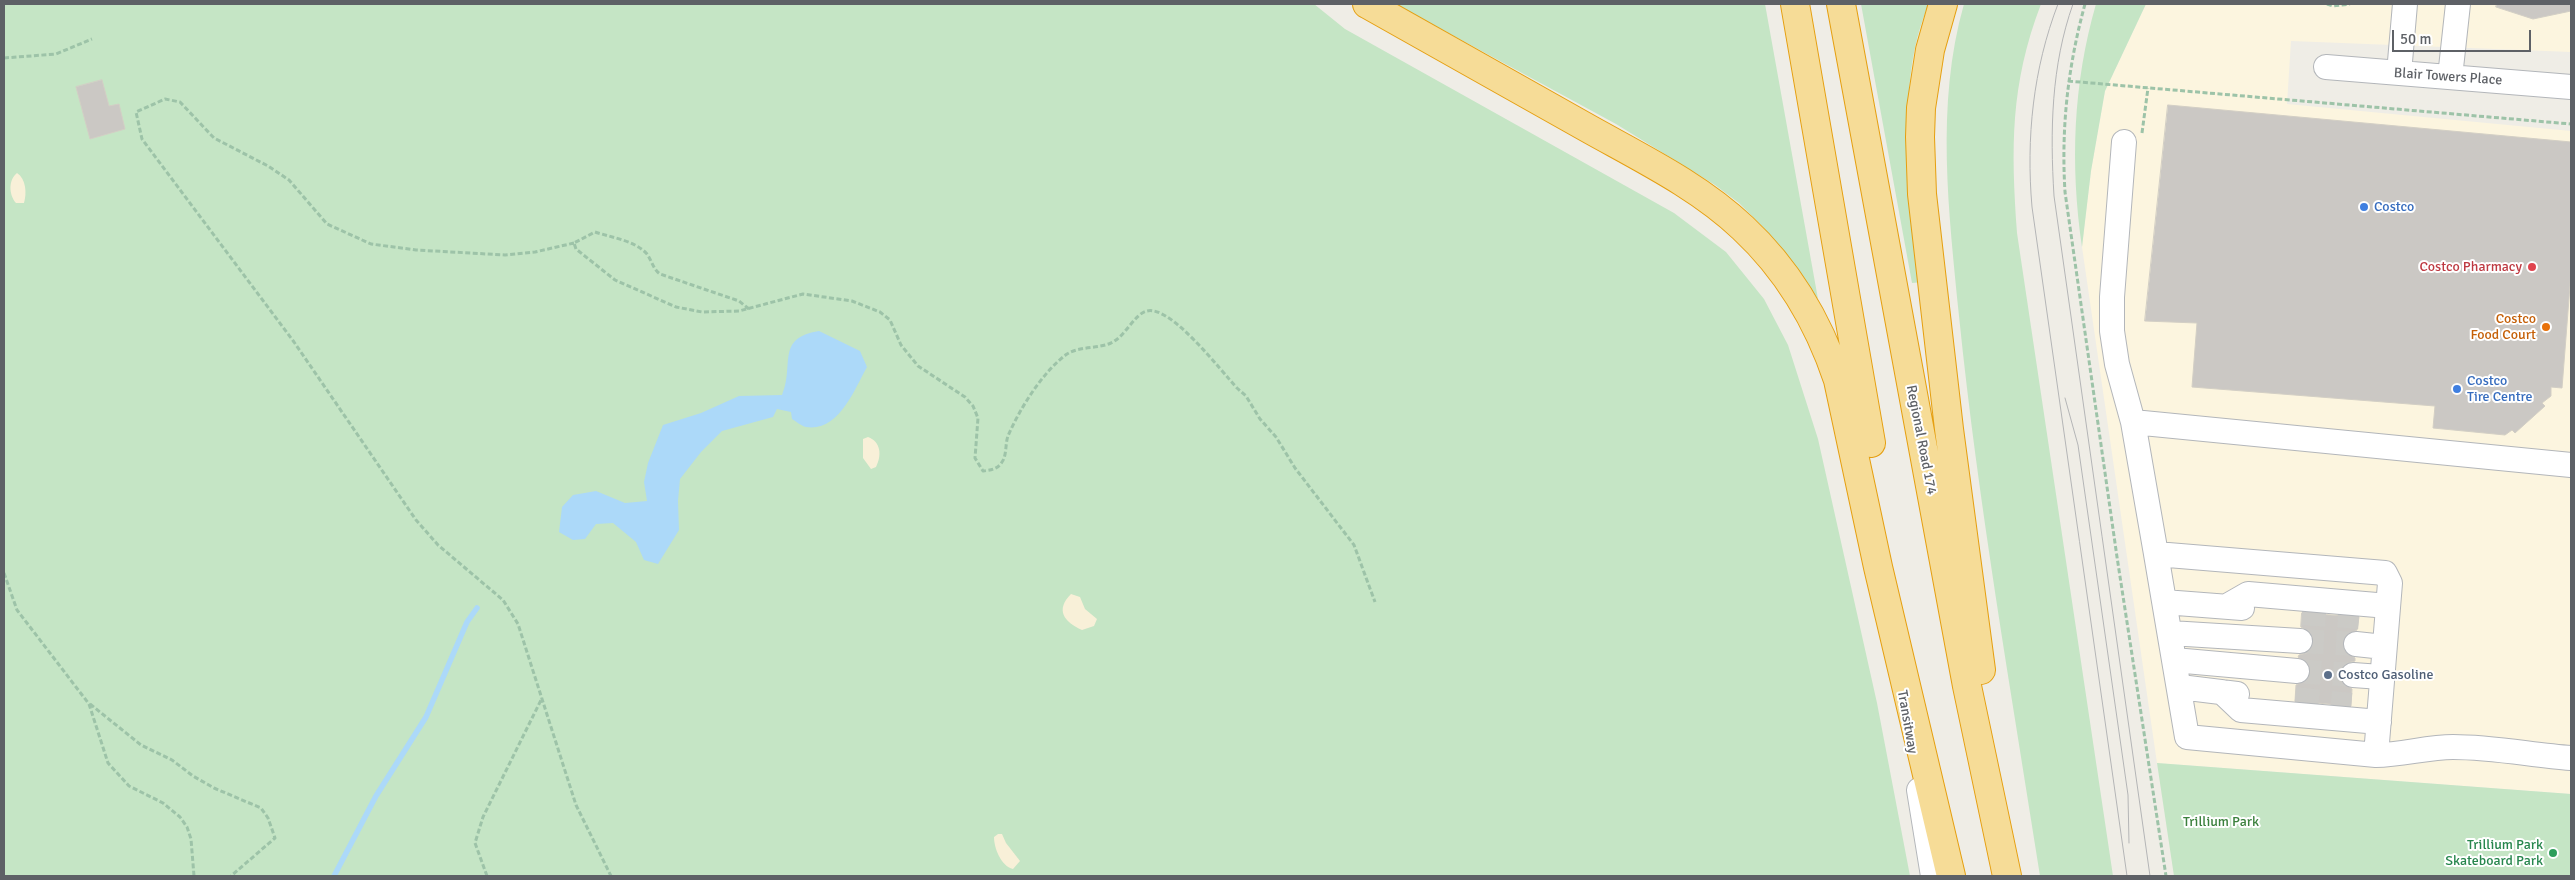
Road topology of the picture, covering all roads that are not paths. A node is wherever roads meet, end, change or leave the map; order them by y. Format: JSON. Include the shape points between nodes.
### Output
{"nodes":[{"id":1,"x":1367,"y":4,"type":"edge"},
{"id":2,"x":1795,"y":4,"type":"edge"},
{"id":3,"x":1841,"y":4,"type":"edge"},
{"id":4,"x":1943,"y":4,"type":"edge"},
{"id":5,"x":2405,"y":4,"type":"edge"},
{"id":6,"x":2458,"y":4,"type":"edge"},
{"id":7,"x":2326,"y":67,"type":"dead end"},
{"id":8,"x":2399,"y":73,"type":"junction"},
{"id":9,"x":2450,"y":77,"type":"junction"},
{"id":10,"x":2571,"y":87,"type":"edge"},
{"id":11,"x":2124,"y":142,"type":"road end"},
{"id":12,"x":2133,"y":422,"type":"junction"},
{"id":13,"x":2571,"y":465,"type":"edge"},
{"id":14,"x":2156,"y":554,"type":"junction"},
{"id":15,"x":1878,"y":567,"type":"junction"},
{"id":16,"x":2164,"y":602,"type":"junction"},
{"id":17,"x":2227,"y":606,"type":"junction"},
{"id":18,"x":2302,"y":613,"type":"tunnel mouth"},
{"id":19,"x":2387,"y":613,"type":"junction"},
{"id":20,"x":2359,"y":617,"type":"tunnel mouth"},
{"id":21,"x":2170,"y":633,"type":"junction"},
{"id":22,"x":2300,"y":641,"type":"tunnel mouth"},
{"id":23,"x":2356,"y":644,"type":"tunnel mouth"},
{"id":24,"x":2384,"y":647,"type":"junction"},
{"id":25,"x":2174,"y":660,"type":"junction"},
{"id":26,"x":2297,"y":671,"type":"tunnel mouth"},
{"id":27,"x":2353,"y":675,"type":"tunnel mouth"},
{"id":28,"x":2382,"y":677,"type":"junction"},
{"id":29,"x":2180,"y":687,"type":"junction"},
{"id":30,"x":2222,"y":692,"type":"junction"},
{"id":31,"x":2295,"y":699,"type":"tunnel mouth"},
{"id":32,"x":2351,"y":705,"type":"tunnel mouth"},
{"id":33,"x":2380,"y":715,"type":"junction"},
{"id":34,"x":2376,"y":755,"type":"junction"},
{"id":35,"x":2571,"y":758,"type":"edge"},
{"id":36,"x":2005,"y":867,"type":"edge"},
{"id":37,"x":1933,"y":876,"type":"edge"},
{"id":38,"x":1951,"y":876,"type":"edge"}],
"edges":[{"from":1,"to":15,"type":"highway","via":[[1688,187],[1757,241],[1804,303],[1830,355],[1846,412]]},
{"from":2,"to":38,"type":"highway","via":[[1853,348]]},
{"from":3,"to":36,"type":"highway","name":"Regional Road 174","via":[[1967,686]]},
{"from":4,"to":36,"type":"highway","via":[[1930,50],[1921,108],[1922,194]]},
{"from":5,"to":8,"type":"street"},
{"from":6,"to":9,"type":"street"},
{"from":7,"to":8,"type":"street","name":"Blair Towers Place"},
{"from":8,"to":9,"type":"street","name":"Blair Towers Place"},
{"from":9,"to":10,"type":"street","name":"Blair Towers Place"},
{"from":11,"to":12,"type":"street","via":[[2112,331],[2117,364]]},
{"from":12,"to":13,"type":"street"},
{"from":12,"to":14,"type":"street"},
{"from":14,"to":16,"type":"street"},
{"from":14,"to":19,"type":"street","via":[[2385,573],[2390,583]]},
{"from":15,"to":37,"type":"street","name":"Transitway"},
{"from":15,"to":38,"type":"highway"},
{"from":16,"to":17,"type":"street"},
{"from":16,"to":21,"type":"street"},
{"from":17,"to":18,"type":"street"},
{"from":17,"to":19,"type":"street","via":[[2248,594]]},
{"from":19,"to":20,"type":"street"},
{"from":19,"to":24,"type":"street"},
{"from":21,"to":22,"type":"street"},
{"from":21,"to":25,"type":"street"},
{"from":23,"to":24,"type":"street"},
{"from":24,"to":28,"type":"street"},
{"from":25,"to":26,"type":"street"},
{"from":25,"to":29,"type":"street"},
{"from":27,"to":28,"type":"street"},
{"from":28,"to":33,"type":"street"},
{"from":29,"to":30,"type":"street"},
{"from":29,"to":34,"type":"street","via":[[2187,737]]},
{"from":30,"to":31,"type":"street"},
{"from":30,"to":33,"type":"street","via":[[2241,710]]},
{"from":32,"to":33,"type":"street"},
{"from":33,"to":34,"type":"street"},
{"from":34,"to":35,"type":"street","via":[[2453,747]]}]}
